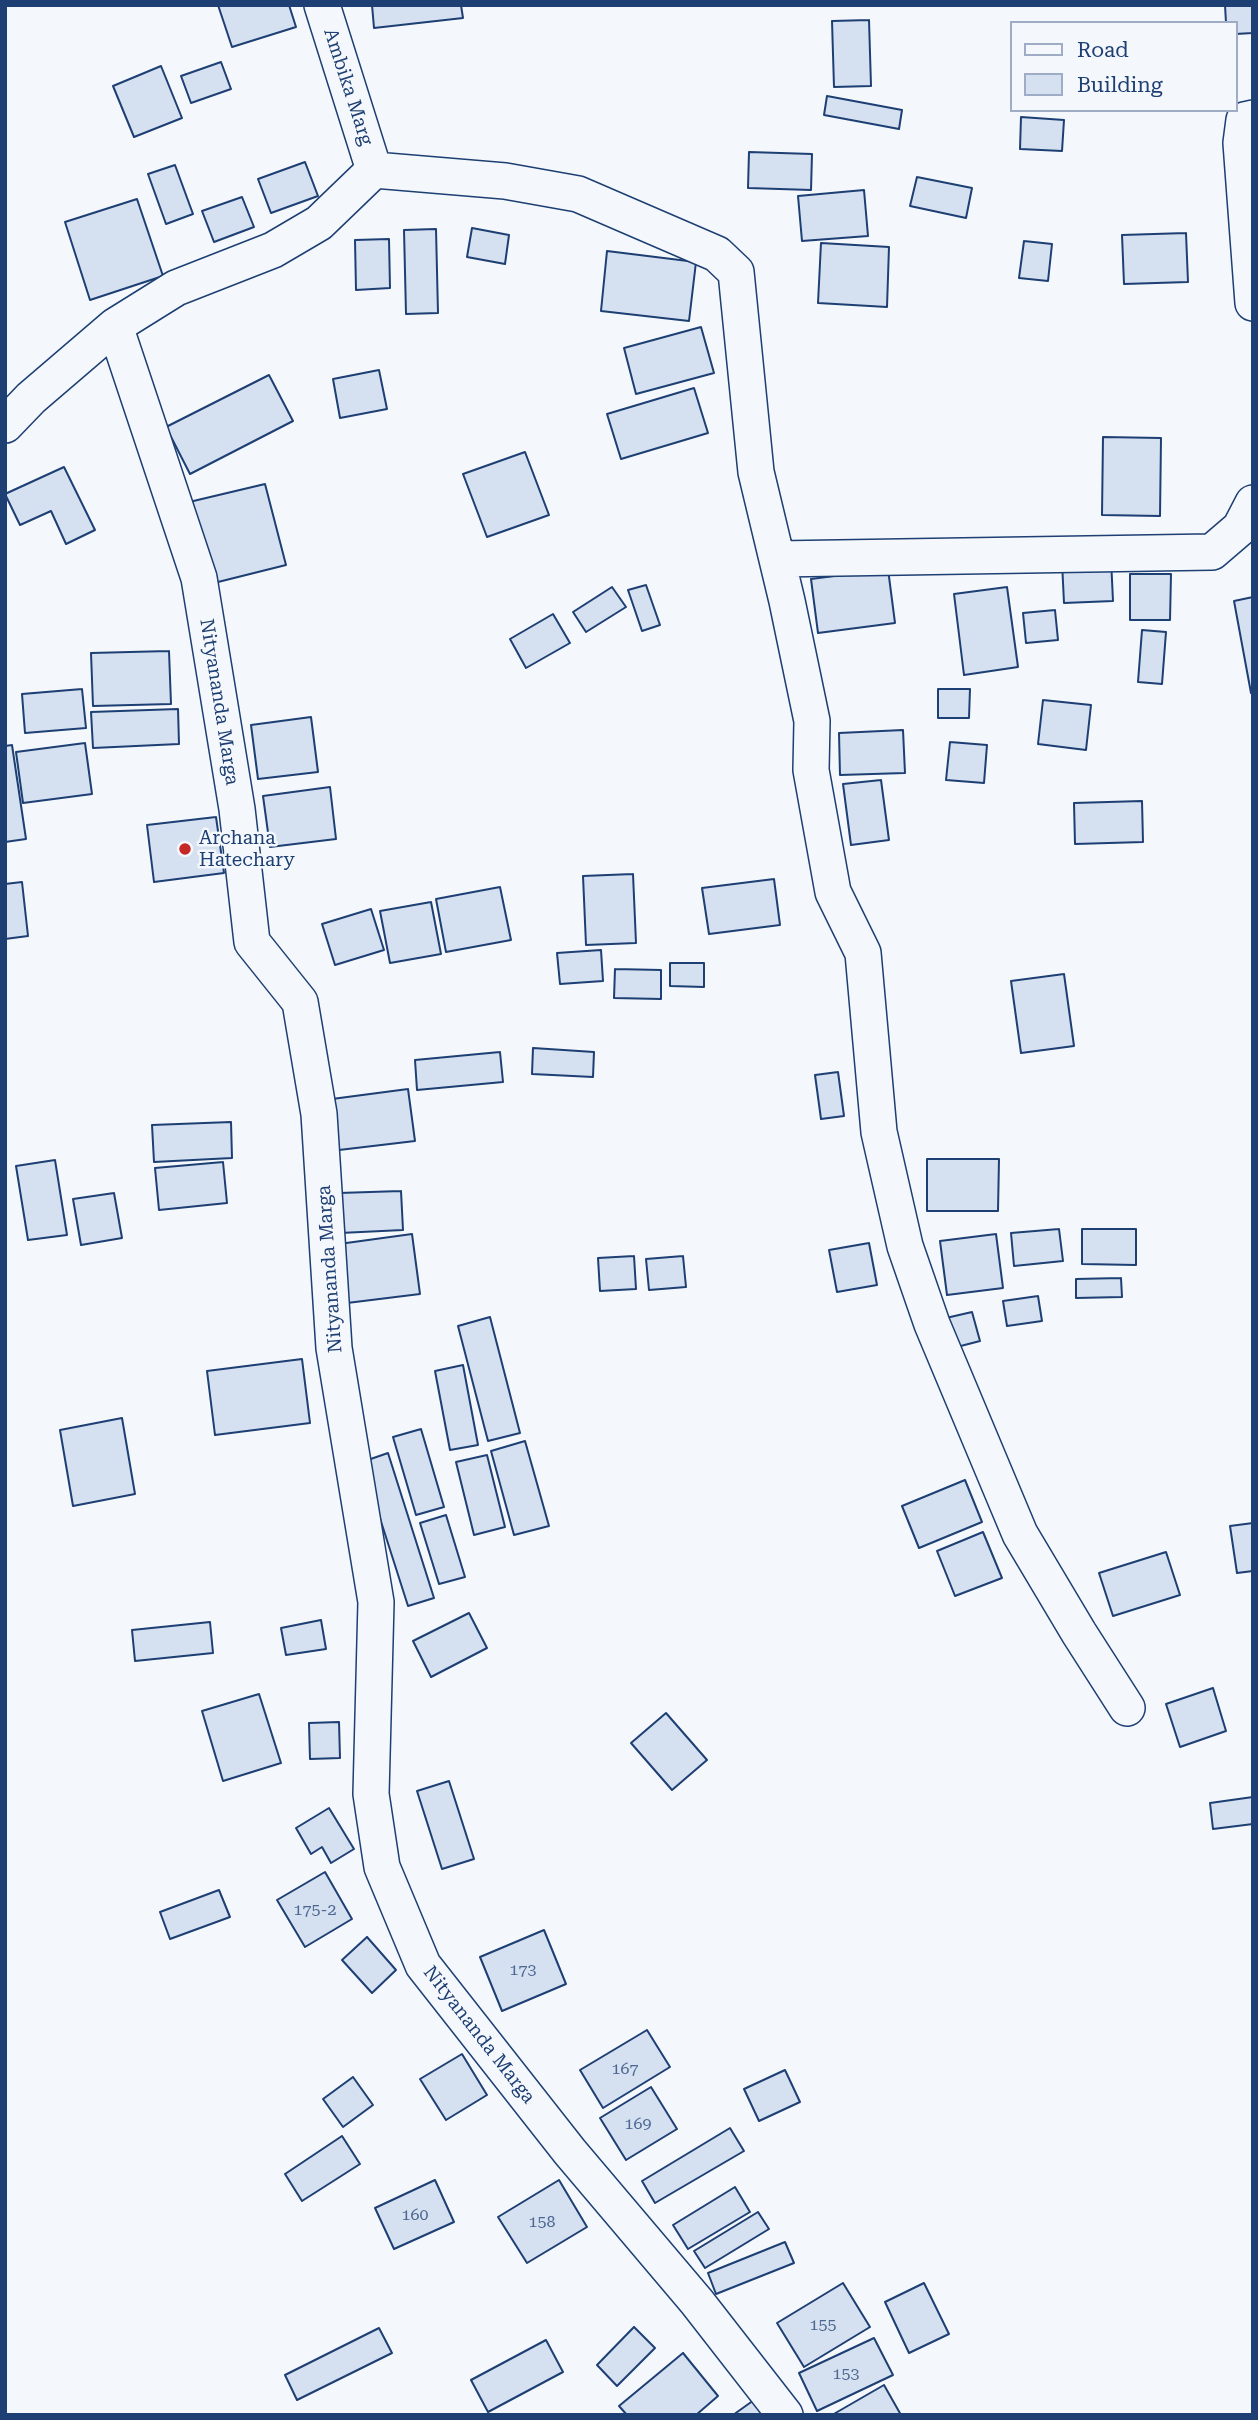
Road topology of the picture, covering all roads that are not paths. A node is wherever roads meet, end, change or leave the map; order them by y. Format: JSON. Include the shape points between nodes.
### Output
{"nodes":[{"id":1,"x":322,"y":5,"type":"edge"},
{"id":2,"x":1253,"y":118,"type":"edge"},
{"id":3,"x":374,"y":170,"type":"junction"},
{"id":4,"x":1253,"y":303,"type":"edge"},
{"id":5,"x":115,"y":326,"type":"junction"},
{"id":6,"x":5,"y":425,"type":"edge"},
{"id":7,"x":1253,"y":503,"type":"edge"},
{"id":8,"x":777,"y":559,"type":"junction"},
{"id":9,"x":1127,"y":1708,"type":"dead end"},
{"id":10,"x":785,"y":2415,"type":"edge"}],
"edges":[{"from":1,"to":3,"type":"street","name":"Ambika Marg"},
{"from":2,"to":4,"type":"street","via":[[1244,120],[1241,143]]},
{"from":3,"to":5,"type":"street","via":[[319,223],[273,250],[176,288]]},
{"from":3,"to":8,"type":"street","via":[[505,181],[578,194],[717,254],[736,272],[756,472]]},
{"from":5,"to":6,"type":"street"},
{"from":5,"to":10,"type":"street","name":"Nityananda Marga","via":[[199,578],[237,809],[252,942],[300,1002],[317,1102],[334,1348],[376,1602],[371,1794],[382,1867],[423,1965]]},
{"from":7,"to":8,"type":"street","via":[[1240,528],[1212,552]]},
{"from":8,"to":9,"type":"street","via":[[811,721],[811,770],[833,892],[863,953],[879,1132],[905,1246],[932,1324],[1020,1534]]}]}
